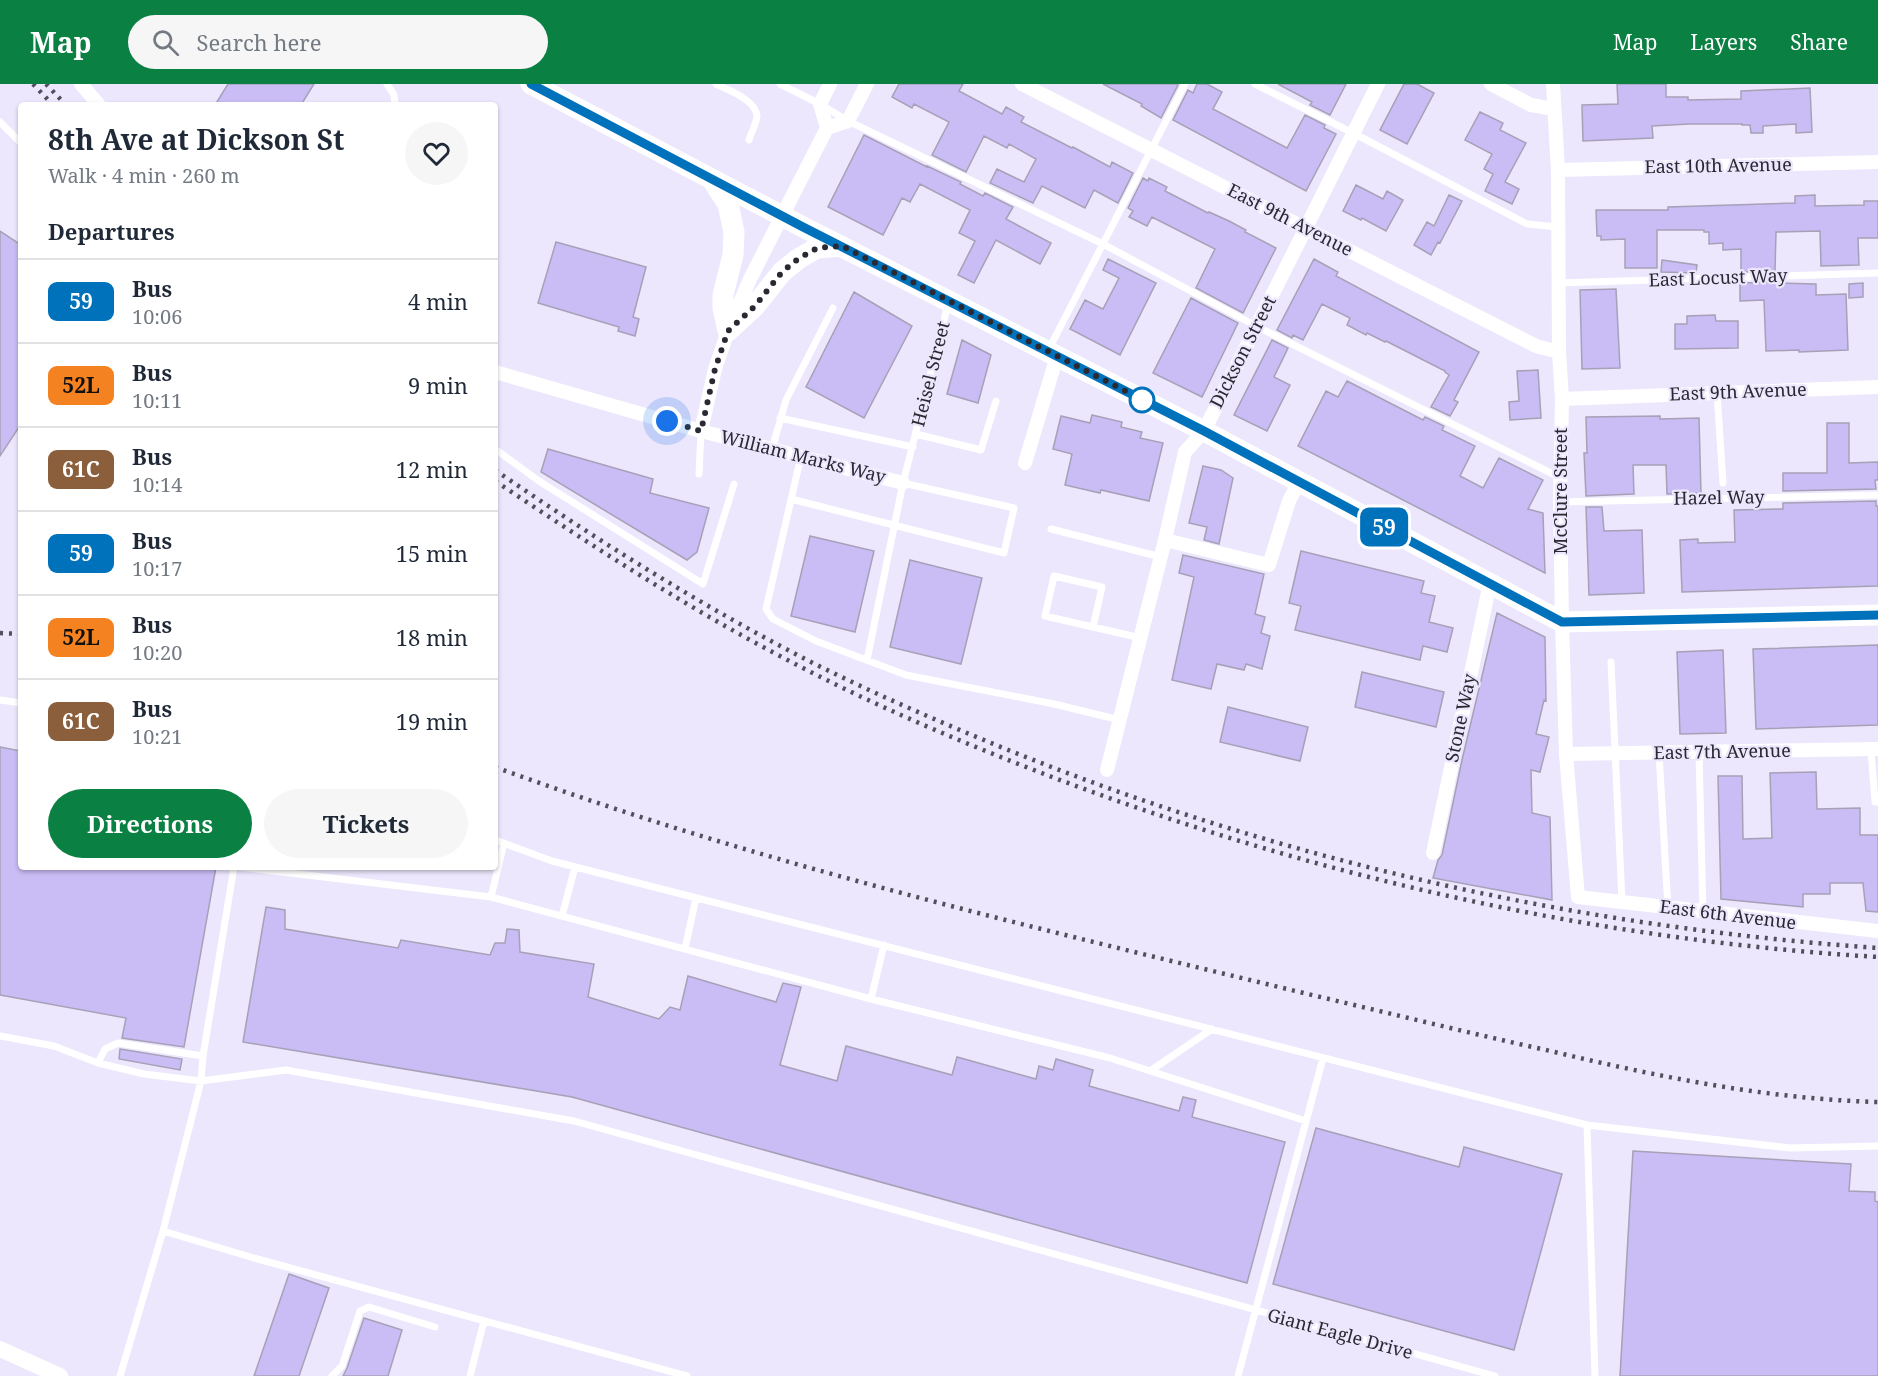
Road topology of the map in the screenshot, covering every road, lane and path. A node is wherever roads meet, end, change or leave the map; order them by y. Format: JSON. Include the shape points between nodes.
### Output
{"nodes":[{"id":1,"x":81,"y":84,"type":"edge"},
{"id":2,"x":387,"y":84,"type":"edge"},
{"id":3,"x":531,"y":84,"type":"edge"},
{"id":4,"x":716,"y":84,"type":"edge"},
{"id":5,"x":780,"y":84,"type":"edge"},
{"id":6,"x":830,"y":84,"type":"edge"},
{"id":7,"x":867,"y":84,"type":"edge"},
{"id":8,"x":1022,"y":84,"type":"edge"},
{"id":9,"x":1185,"y":84,"type":"edge"},
{"id":10,"x":1255,"y":84,"type":"edge"},
{"id":11,"x":1378,"y":84,"type":"edge"},
{"id":12,"x":1491,"y":84,"type":"edge"},
{"id":13,"x":1554,"y":84,"type":"edge"},
{"id":14,"x":96,"y":102,"type":"edge"},
{"id":15,"x":395,"y":102,"type":"edge"},
{"id":16,"x":820,"y":104,"type":"junction"},
{"id":17,"x":1554,"y":109,"type":"junction"},
{"id":18,"x":848,"y":120,"type":"junction"},
{"id":19,"x":0,"y":122,"type":"edge"},
{"id":20,"x":827,"y":129,"type":"junction"},
{"id":21,"x":1353,"y":133,"type":"junction"},
{"id":22,"x":18,"y":140,"type":"edge"},
{"id":23,"x":748,"y":140,"type":"dead end"},
{"id":24,"x":1151,"y":150,"type":"junction"},
{"id":25,"x":1878,"y":162,"type":"edge"},
{"id":26,"x":1558,"y":170,"type":"junction"},
{"id":27,"x":712,"y":179,"type":"junction"},
{"id":28,"x":782,"y":216,"type":"junction"},
{"id":29,"x":1558,"y":227,"type":"junction"},
{"id":30,"x":1306,"y":229,"type":"junction"},
{"id":31,"x":1103,"y":244,"type":"junction"},
{"id":32,"x":842,"y":246,"type":"junction"},
{"id":33,"x":1878,"y":273,"type":"edge"},
{"id":34,"x":1558,"y":283,"type":"junction"},
{"id":35,"x":949,"y":301,"type":"junction"},
{"id":36,"x":833,"y":308,"type":"dead end"},
{"id":37,"x":1256,"y":326,"type":"junction"},
{"id":38,"x":728,"y":331,"type":"junction"},
{"id":39,"x":1559,"y":352,"type":"junction"},
{"id":40,"x":1052,"y":354,"type":"junction"},
{"id":41,"x":498,"y":373,"type":"edge"},
{"id":42,"x":1878,"y":387,"type":"edge"},
{"id":43,"x":1717,"y":393,"type":"junction"},
{"id":44,"x":1562,"y":399,"type":"junction"},
{"id":45,"x":996,"y":401,"type":"dead end"},
{"id":46,"x":780,"y":418,"type":"junction"},
{"id":47,"x":701,"y":431,"type":"junction"},
{"id":48,"x":1204,"y":431,"type":"junction"},
{"id":49,"x":916,"y":434,"type":"junction"},
{"id":50,"x":912,"y":447,"type":"junction"},
{"id":51,"x":772,"y":449,"type":"junction"},
{"id":52,"x":498,"y":451,"type":"edge"},
{"id":53,"x":801,"y":456,"type":"junction"},
{"id":54,"x":1025,"y":463,"type":"dead end"},
{"id":55,"x":699,"y":474,"type":"dead end"},
{"id":56,"x":1561,"y":478,"type":"junction"},
{"id":57,"x":1299,"y":482,"type":"junction"},
{"id":58,"x":903,"y":483,"type":"junction"},
{"id":59,"x":1723,"y":483,"type":"dead end"},
{"id":60,"x":734,"y":484,"type":"dead end"},
{"id":61,"x":1878,"y":495,"type":"edge"},
{"id":62,"x":791,"y":499,"type":"junction"},
{"id":63,"x":1560,"y":502,"type":"junction"},
{"id":64,"x":894,"y":526,"type":"junction"},
{"id":65,"x":1052,"y":530,"type":"dead end"},
{"id":66,"x":1165,"y":540,"type":"junction"},
{"id":67,"x":1161,"y":557,"type":"junction"},
{"id":68,"x":1490,"y":583,"type":"junction"},
{"id":69,"x":1878,"y":615,"type":"edge"},
{"id":70,"x":1562,"y":622,"type":"junction"},
{"id":71,"x":1093,"y":627,"type":"junction"},
{"id":72,"x":1141,"y":638,"type":"junction"},
{"id":73,"x":867,"y":660,"type":"junction"},
{"id":74,"x":1611,"y":662,"type":"dead end"},
{"id":75,"x":0,"y":700,"type":"edge"},
{"id":76,"x":18,"y":703,"type":"edge"},
{"id":77,"x":1120,"y":720,"type":"junction"},
{"id":78,"x":1874,"y":749,"type":"edge"},
{"id":79,"x":1699,"y":752,"type":"junction"},
{"id":80,"x":1616,"y":753,"type":"junction"},
{"id":81,"x":1659,"y":753,"type":"junction"},
{"id":82,"x":1566,"y":754,"type":"junction"},
{"id":83,"x":1107,"y":770,"type":"dead end"},
{"id":84,"x":1878,"y":802,"type":"edge"},
{"id":85,"x":498,"y":841,"type":"edge"},
{"id":86,"x":504,"y":843,"type":"junction"},
{"id":87,"x":1433,"y":853,"type":"dead end"},
{"id":88,"x":575,"y":867,"type":"junction"},
{"id":89,"x":498,"y":868,"type":"edge"},
{"id":90,"x":234,"y":870,"type":"edge"},
{"id":91,"x":265,"y":870,"type":"edge"},
{"id":92,"x":498,"y":870,"type":"edge"},
{"id":93,"x":491,"y":897,"type":"junction"},
{"id":94,"x":1578,"y":897,"type":"joint"},
{"id":95,"x":696,"y":898,"type":"junction"},
{"id":96,"x":1622,"y":902,"type":"junction"},
{"id":97,"x":1668,"y":908,"type":"junction"},
{"id":98,"x":1703,"y":912,"type":"junction"},
{"id":99,"x":562,"y":916,"type":"junction"},
{"id":100,"x":1878,"y":932,"type":"edge"},
{"id":101,"x":884,"y":945,"type":"junction"},
{"id":102,"x":686,"y":949,"type":"junction"},
{"id":103,"x":871,"y":999,"type":"junction"},
{"id":104,"x":1212,"y":1029,"type":"junction"},
{"id":105,"x":0,"y":1036,"type":"edge"},
{"id":106,"x":203,"y":1056,"type":"junction"},
{"id":107,"x":1323,"y":1058,"type":"junction"},
{"id":108,"x":98,"y":1063,"type":"junction"},
{"id":109,"x":1150,"y":1071,"type":"junction"},
{"id":110,"x":201,"y":1081,"type":"junction"},
{"id":111,"x":1306,"y":1122,"type":"junction"},
{"id":112,"x":1587,"y":1125,"type":"junction"},
{"id":113,"x":1878,"y":1146,"type":"edge"},
{"id":114,"x":163,"y":1231,"type":"junction"},
{"id":115,"x":1256,"y":1311,"type":"junction"},
{"id":116,"x":484,"y":1321,"type":"junction"},
{"id":117,"x":435,"y":1327,"type":"dead end"},
{"id":118,"x":0,"y":1349,"type":"edge"},
{"id":119,"x":60,"y":1376,"type":"edge"},
{"id":120,"x":120,"y":1376,"type":"edge"},
{"id":121,"x":332,"y":1376,"type":"edge"},
{"id":122,"x":470,"y":1376,"type":"edge"},
{"id":123,"x":687,"y":1376,"type":"edge"},
{"id":124,"x":1238,"y":1376,"type":"edge"},
{"id":125,"x":1495,"y":1376,"type":"edge"},
{"id":126,"x":1595,"y":1376,"type":"edge"}],
"edges":[{"from":1,"to":14,"type":"street"},
{"from":2,"to":15,"type":"lane"},
{"from":3,"to":27,"type":"main road"},
{"from":4,"to":23,"type":"lane","via":[[754,107],[757,117]]},
{"from":5,"to":16,"type":"lane"},
{"from":6,"to":16,"type":"street"},
{"from":7,"to":18,"type":"street"},
{"from":8,"to":24,"type":"street","name":"East 9th Avenue"},
{"from":9,"to":24,"type":"lane"},
{"from":10,"to":21,"type":"lane"},
{"from":11,"to":21,"type":"street","name":"Dickson Street"},
{"from":12,"to":17,"type":"street","via":[[1531,105]]},
{"from":13,"to":17,"type":"street","name":"McClure Street"},
{"from":16,"to":18,"type":"lane"},
{"from":16,"to":20,"type":"street"},
{"from":17,"to":26,"type":"street","name":"McClure Street"},
{"from":18,"to":20,"type":"street"},
{"from":18,"to":31,"type":"lane"},
{"from":19,"to":22,"type":"lane"},
{"from":20,"to":28,"type":"street"},
{"from":21,"to":29,"type":"lane","via":[[1527,224]]},
{"from":21,"to":30,"type":"street","name":"Dickson Street"},
{"from":24,"to":30,"type":"street","name":"East 9th Avenue"},
{"from":24,"to":31,"type":"lane"},
{"from":25,"to":26,"type":"street","name":"East 10th Avenue"},
{"from":26,"to":29,"type":"street","name":"McClure Street"},
{"from":27,"to":28,"type":"main road"},
{"from":27,"to":38,"type":"main road","via":[[728,204],[734,232],[723,301]]},
{"from":28,"to":32,"type":"main road"},
{"from":28,"to":38,"type":"street"},
{"from":29,"to":34,"type":"street","name":"McClure Street"},
{"from":30,"to":37,"type":"street","name":"Dickson Street"},
{"from":30,"to":39,"type":"street","name":"East 9th Avenue","via":[[1536,346]]},
{"from":31,"to":37,"type":"lane"},
{"from":31,"to":40,"type":"lane"},
{"from":32,"to":35,"type":"main road"},
{"from":32,"to":38,"type":"main road","via":[[817,248],[798,259]]},
{"from":33,"to":34,"type":"lane","name":"East Locust Way"},
{"from":34,"to":39,"type":"street","name":"McClure Street"},
{"from":35,"to":40,"type":"main road"},
{"from":35,"to":49,"type":"lane","name":"Heisel Street"},
{"from":36,"to":46,"type":"lane"},
{"from":37,"to":48,"type":"street","name":"Dickson Street"},
{"from":37,"to":56,"type":"lane"},
{"from":38,"to":47,"type":"street"},
{"from":39,"to":44,"type":"street","name":"McClure Street"},
{"from":40,"to":48,"type":"main road"},
{"from":40,"to":54,"type":"street"},
{"from":41,"to":47,"type":"street","name":"William Marks Way"},
{"from":42,"to":43,"type":"street","name":"East 9th Avenue"},
{"from":43,"to":44,"type":"street","name":"East 9th Avenue"},
{"from":43,"to":59,"type":"lane"},
{"from":44,"to":56,"type":"street","name":"McClure Street"},
{"from":45,"to":49,"type":"lane","via":[[981,450]]},
{"from":46,"to":50,"type":"lane"},
{"from":46,"to":51,"type":"lane"},
{"from":47,"to":51,"type":"street","name":"William Marks Way"},
{"from":47,"to":55,"type":"lane"},
{"from":48,"to":57,"type":"main road"},
{"from":48,"to":66,"type":"street","name":"Dickson Street","via":[[1185,452]]},
{"from":49,"to":50,"type":"lane","name":"Heisel Street"},
{"from":50,"to":58,"type":"lane","name":"Heisel Street"},
{"from":51,"to":53,"type":"street","name":"William Marks Way"},
{"from":52,"to":60,"type":"lane","via":[[703,584]]},
{"from":53,"to":58,"type":"street","name":"William Marks Way"},
{"from":53,"to":62,"type":"lane"},
{"from":56,"to":63,"type":"street","name":"McClure Street"},
{"from":57,"to":66,"type":"street","via":[[1269,565]]},
{"from":57,"to":68,"type":"main road"},
{"from":58,"to":64,"type":"lane","name":"Heisel Street"},
{"from":58,"to":64,"type":"lane","via":[[1014,508],[1004,553]]},
{"from":61,"to":63,"type":"lane","name":"Hazel Way"},
{"from":62,"to":64,"type":"lane"},
{"from":62,"to":73,"type":"lane","via":[[766,609],[773,618],[816,641]]},
{"from":63,"to":70,"type":"street","name":"McClure Street"},
{"from":64,"to":73,"type":"lane","name":"Heisel Street"},
{"from":65,"to":67,"type":"lane"},
{"from":66,"to":67,"type":"street","name":"Dickson Street"},
{"from":67,"to":72,"type":"street","name":"Dickson Street"},
{"from":68,"to":70,"type":"main road"},
{"from":68,"to":87,"type":"street","name":"Stone Way"},
{"from":69,"to":70,"type":"main road"},
{"from":70,"to":82,"type":"street","name":"McClure Street"},
{"from":71,"to":71,"type":"lane","via":[[1044,616],[1054,576],[1102,587]]},
{"from":71,"to":72,"type":"lane"},
{"from":72,"to":77,"type":"street","name":"Dickson Street"},
{"from":73,"to":77,"type":"lane","via":[[906,675]]},
{"from":74,"to":80,"type":"lane"},
{"from":75,"to":76,"type":"lane"},
{"from":77,"to":83,"type":"street","name":"Dickson Street"},
{"from":78,"to":79,"type":"street","name":"East 7th Avenue"},
{"from":78,"to":84,"type":"lane"},
{"from":79,"to":81,"type":"street","name":"East 7th Avenue"},
{"from":79,"to":98,"type":"lane"},
{"from":80,"to":81,"type":"street","name":"East 7th Avenue"},
{"from":80,"to":82,"type":"street","name":"East 7th Avenue"},
{"from":80,"to":96,"type":"lane"},
{"from":81,"to":97,"type":"lane"},
{"from":82,"to":94,"type":"street","name":"McClure Street"},
{"from":85,"to":86,"type":"lane"},
{"from":86,"to":88,"type":"lane"},
{"from":86,"to":89,"type":"lane"},
{"from":88,"to":95,"type":"lane"},
{"from":88,"to":99,"type":"lane"},
{"from":90,"to":106,"type":"lane"},
{"from":91,"to":93,"type":"lane"},
{"from":92,"to":93,"type":"lane"},
{"from":93,"to":99,"type":"lane"},
{"from":94,"to":96,"type":"street","name":"East 6th Avenue"},
{"from":95,"to":101,"type":"lane"},
{"from":95,"to":102,"type":"lane"},
{"from":96,"to":97,"type":"street","name":"East 6th Avenue"},
{"from":97,"to":98,"type":"street","name":"East 6th Avenue"},
{"from":98,"to":100,"type":"street","name":"East 6th Avenue"},
{"from":99,"to":102,"type":"lane"},
{"from":101,"to":103,"type":"lane"},
{"from":101,"to":104,"type":"lane"},
{"from":102,"to":103,"type":"lane"},
{"from":103,"to":109,"type":"lane"},
{"from":104,"to":107,"type":"lane"},
{"from":104,"to":109,"type":"lane"},
{"from":105,"to":108,"type":"lane","name":"Giant Eagle Drive","via":[[54,1046]]},
{"from":106,"to":108,"type":"lane","via":[[118,1043],[105,1049]]},
{"from":106,"to":110,"type":"lane"},
{"from":107,"to":111,"type":"lane"},
{"from":107,"to":112,"type":"lane"},
{"from":108,"to":110,"type":"lane","name":"Giant Eagle Drive"},
{"from":109,"to":111,"type":"lane"},
{"from":110,"to":114,"type":"lane"},
{"from":110,"to":115,"type":"lane","name":"Giant Eagle Drive","via":[[286,1070],[574,1121]]},
{"from":111,"to":115,"type":"lane"},
{"from":112,"to":113,"type":"lane","via":[[1790,1148]]},
{"from":112,"to":126,"type":"lane"},
{"from":114,"to":116,"type":"lane"},
{"from":114,"to":120,"type":"lane"},
{"from":115,"to":124,"type":"lane"},
{"from":115,"to":125,"type":"lane","name":"Giant Eagle Drive"},
{"from":116,"to":122,"type":"lane"},
{"from":116,"to":123,"type":"lane"},
{"from":117,"to":121,"type":"lane","via":[[369,1307],[360,1311],[342,1366]]},
{"from":118,"to":119,"type":"street"}]}
